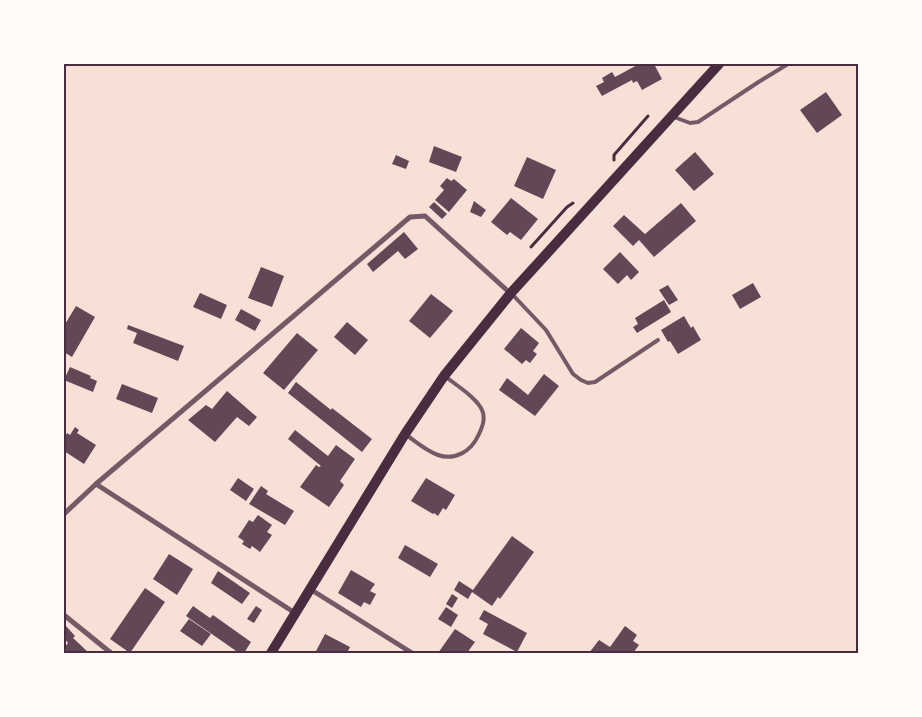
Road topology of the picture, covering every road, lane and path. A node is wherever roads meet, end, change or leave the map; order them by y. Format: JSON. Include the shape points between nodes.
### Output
{"nodes":[{"id":1,"x":719,"y":64,"type":"edge"},
{"id":2,"x":788,"y":64,"type":"edge"},
{"id":3,"x":672,"y":116,"type":"junction"},
{"id":4,"x":511,"y":293,"type":"junction"},
{"id":5,"x":658,"y":340,"type":"dead end"},
{"id":6,"x":444,"y":376,"type":"junction"},
{"id":7,"x":405,"y":434,"type":"junction"},
{"id":8,"x":96,"y":484,"type":"junction"},
{"id":9,"x":64,"y":514,"type":"edge"},
{"id":10,"x":310,"y":589,"type":"junction"},
{"id":11,"x":295,"y":613,"type":"junction"},
{"id":12,"x":64,"y":615,"type":"edge"},
{"id":13,"x":111,"y":653,"type":"edge"},
{"id":14,"x":271,"y":653,"type":"edge"},
{"id":15,"x":412,"y":653,"type":"edge"}],
"edges":[{"from":1,"to":3,"type":"main road"},
{"from":2,"to":3,"type":"lane","via":[[698,122],[690,123]]},
{"from":3,"to":4,"type":"main road"},
{"from":4,"to":5,"type":"lane","via":[[546,330],[573,374],[588,383],[595,382]]},
{"from":4,"to":6,"type":"main road"},
{"from":4,"to":8,"type":"street","via":[[425,216],[410,217]]},
{"from":6,"to":7,"type":"main road"},
{"from":6,"to":7,"type":"lane","via":[[475,400],[483,411],[484,424],[475,443],[464,453],[452,457],[438,455]]},
{"from":7,"to":10,"type":"main road"},
{"from":8,"to":9,"type":"street"},
{"from":8,"to":11,"type":"street"},
{"from":10,"to":11,"type":"main road"},
{"from":10,"to":15,"type":"street"},
{"from":11,"to":14,"type":"main road"},
{"from":12,"to":13,"type":"street"}]}
